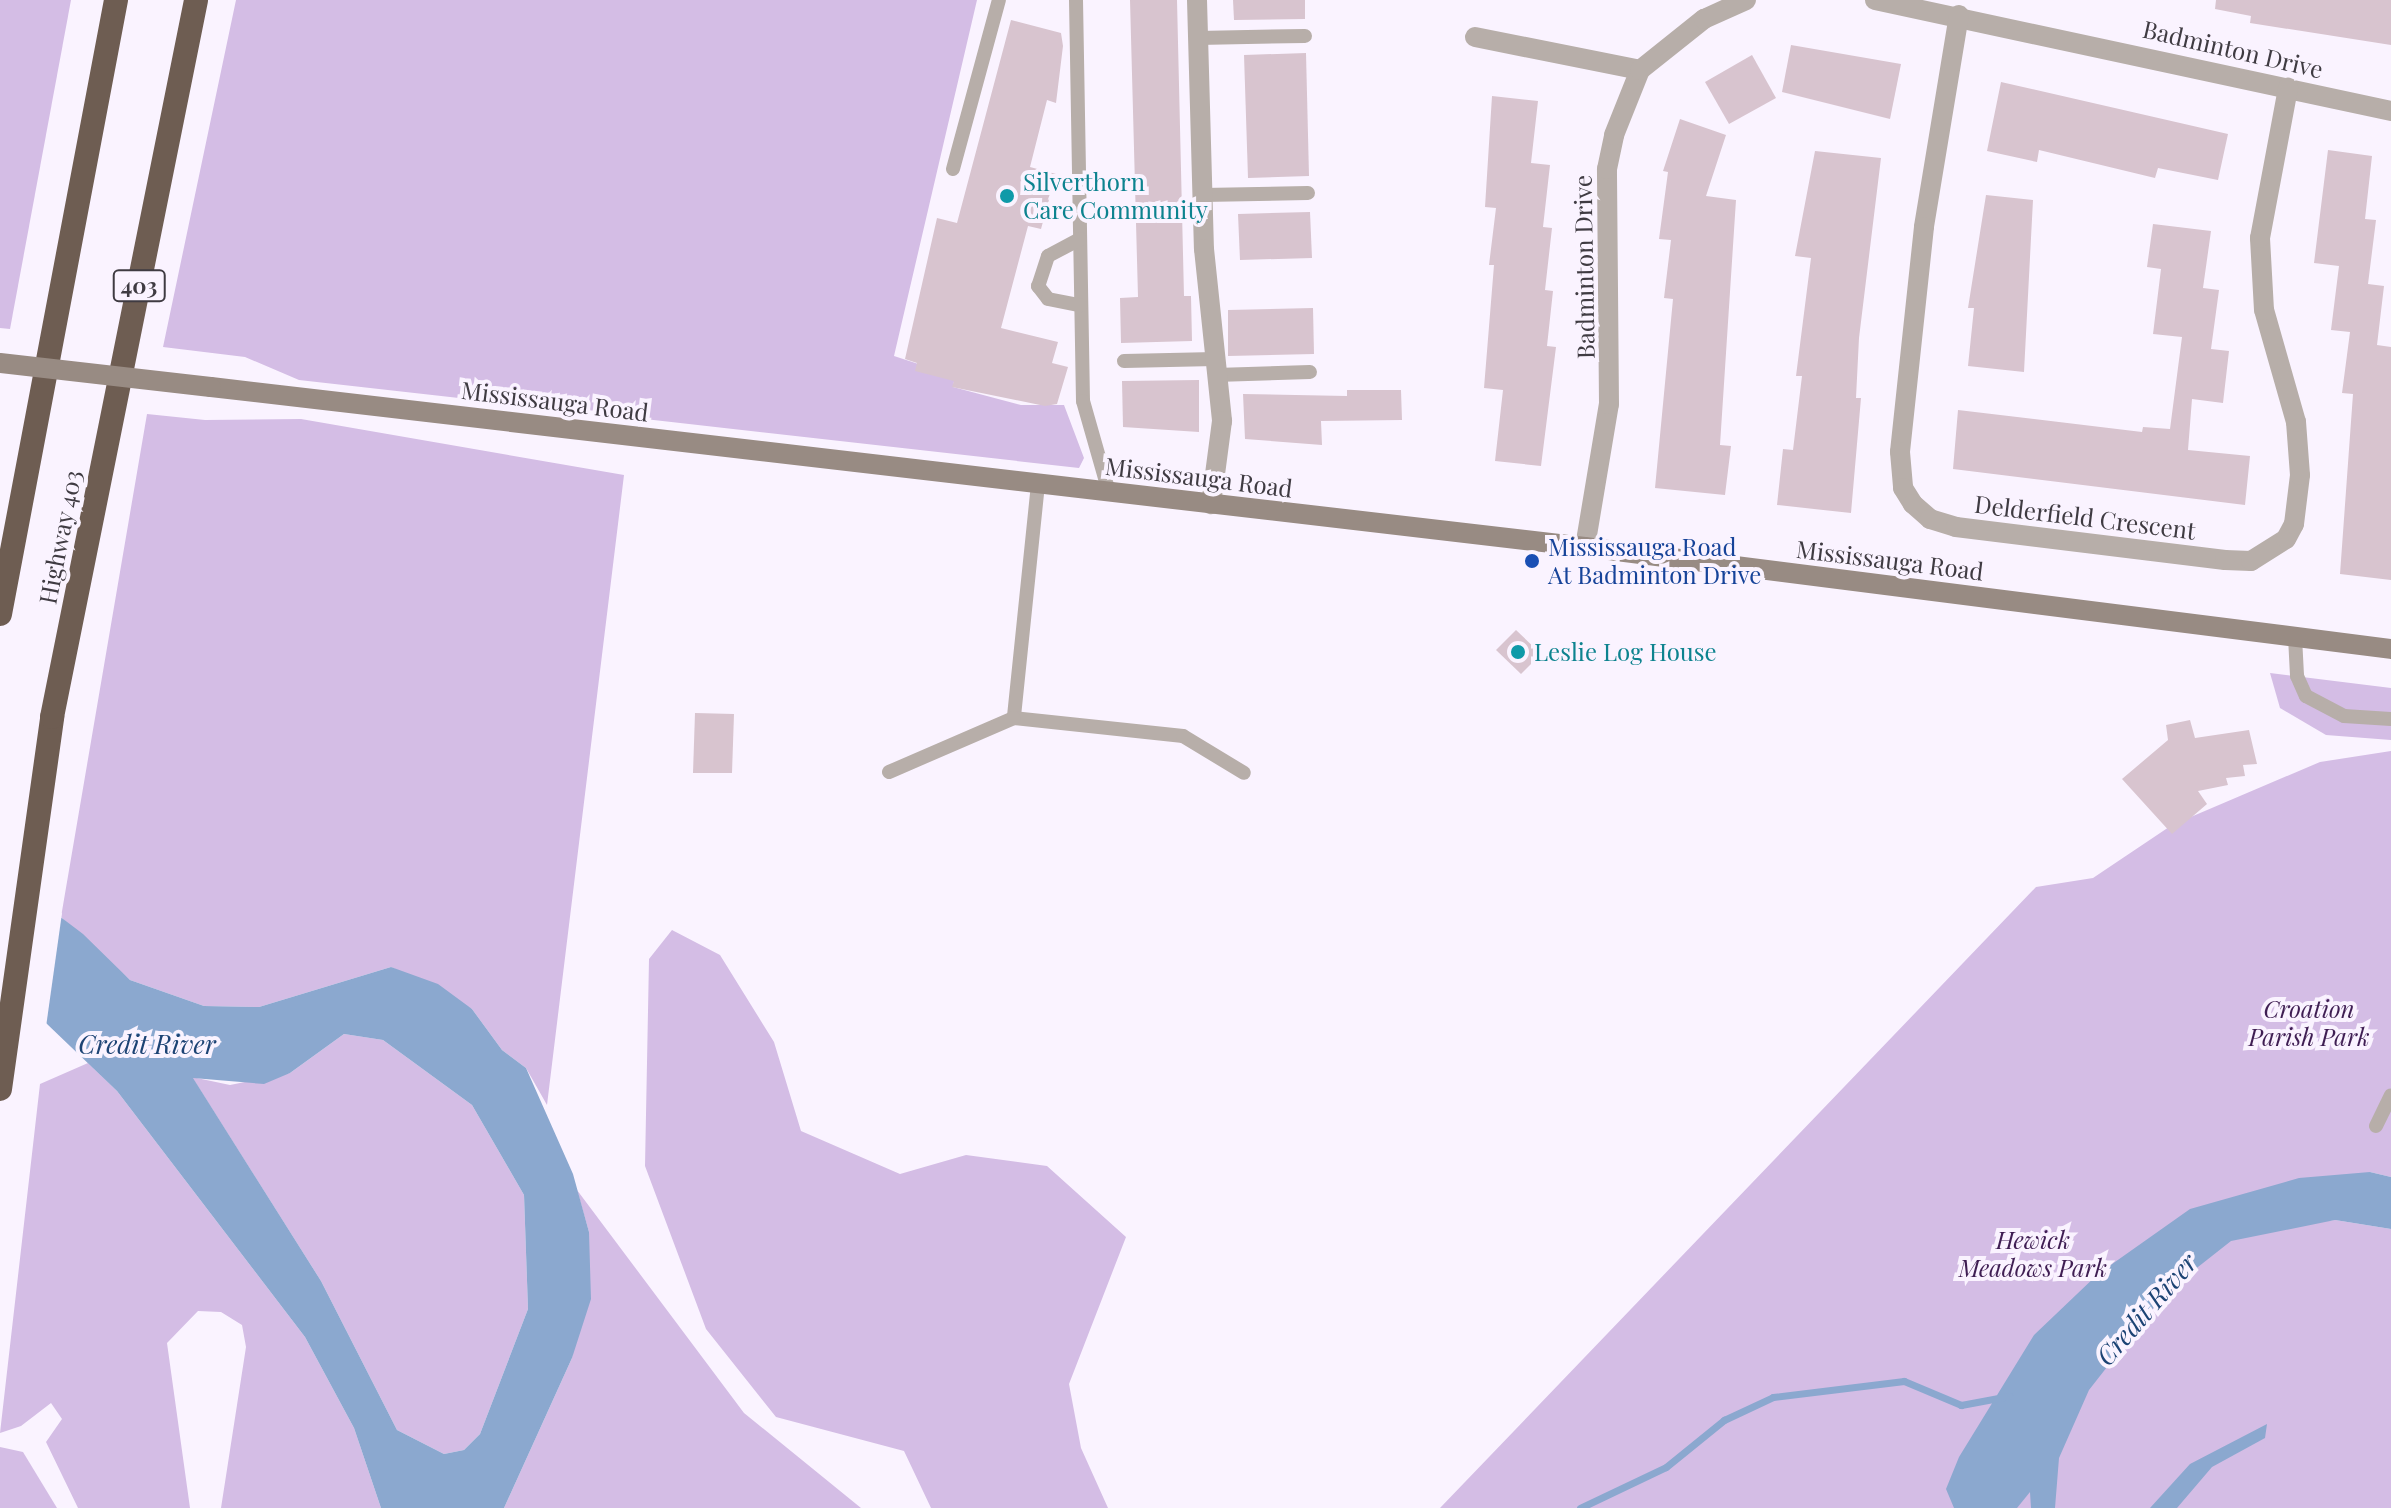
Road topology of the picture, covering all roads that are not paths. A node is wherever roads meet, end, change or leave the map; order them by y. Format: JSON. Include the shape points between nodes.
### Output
{"nodes":[{"id":1,"x":116,"y":0,"type":"edge"},
{"id":2,"x":196,"y":0,"type":"edge"},
{"id":3,"x":999,"y":0,"type":"edge"},
{"id":4,"x":1076,"y":0,"type":"edge"},
{"id":5,"x":1197,"y":0,"type":"edge"},
{"id":6,"x":1746,"y":0,"type":"edge"},
{"id":7,"x":1875,"y":0,"type":"edge"},
{"id":8,"x":1959,"y":15,"type":"junction"},
{"id":9,"x":1305,"y":36,"type":"dead end"},
{"id":10,"x":1475,"y":37,"type":"dead end"},
{"id":11,"x":1198,"y":38,"type":"junction"},
{"id":12,"x":1640,"y":70,"type":"junction"},
{"id":13,"x":2288,"y":88,"type":"junction"},
{"id":14,"x":2391,"y":111,"type":"edge"},
{"id":15,"x":953,"y":169,"type":"dead end"},
{"id":16,"x":1308,"y":193,"type":"dead end"},
{"id":17,"x":1203,"y":195,"type":"junction"},
{"id":18,"x":1080,"y":239,"type":"junction"},
{"id":19,"x":1080,"y":305,"type":"junction"},
{"id":20,"x":1124,"y":361,"type":"dead end"},
{"id":21,"x":0,"y":363,"type":"edge"},
{"id":22,"x":1216,"y":367,"type":"junction"},
{"id":23,"x":1310,"y":372,"type":"dead end"},
{"id":24,"x":1038,"y":484,"type":"junction"},
{"id":25,"x":1109,"y":492,"type":"junction"},
{"id":26,"x":1211,"y":504,"type":"junction"},
{"id":27,"x":1585,"y":547,"type":"junction"},
{"id":28,"x":0,"y":614,"type":"edge"},
{"id":29,"x":2295,"y":637,"type":"junction"},
{"id":30,"x":2391,"y":649,"type":"edge"},
{"id":31,"x":1014,"y":718,"type":"junction"},
{"id":32,"x":2391,"y":719,"type":"edge"},
{"id":33,"x":889,"y":772,"type":"dead end"},
{"id":34,"x":1244,"y":773,"type":"dead end"},
{"id":35,"x":0,"y":1089,"type":"edge"},
{"id":36,"x":2391,"y":1095,"type":"edge"},
{"id":37,"x":2376,"y":1126,"type":"dead end"}],
"edges":[{"from":1,"to":28,"type":"highway","name":"Highway 403"},
{"from":2,"to":35,"type":"highway","name":"Highway 403","number":"403","via":[[52,717]]},
{"from":3,"to":15,"type":"lane"},
{"from":4,"to":18,"type":"lane"},
{"from":5,"to":11,"type":"street"},
{"from":6,"to":12,"type":"street","via":[[1704,19]]},
{"from":7,"to":8,"type":"street","name":"Badminton Drive"},
{"from":8,"to":13,"type":"street","name":"Badminton Drive"},
{"from":8,"to":13,"type":"street","name":"Delderfield Crescent","via":[[1924,227],[1900,452],[1903,488],[1913,504],[1930,519],[1956,527],[2251,561],[2286,539],[2294,524],[2300,475],[2296,422],[2264,310],[2260,238]]},
{"from":9,"to":11,"type":"lane"},
{"from":10,"to":12,"type":"street"},
{"from":11,"to":17,"type":"street"},
{"from":12,"to":27,"type":"street","name":"Badminton Drive","via":[[1607,169],[1613,351]]},
{"from":13,"to":14,"type":"street","name":"Badminton Drive"},
{"from":16,"to":17,"type":"lane"},
{"from":17,"to":22,"type":"street"},
{"from":18,"to":19,"type":"lane"},
{"from":18,"to":19,"type":"lane","via":[[1048,256],[1038,286],[1048,299]]},
{"from":19,"to":25,"type":"lane","via":[[1083,401]]},
{"from":20,"to":22,"type":"lane"},
{"from":21,"to":24,"type":"main road","name":"Mississauga Road","bridge":true},
{"from":22,"to":23,"type":"lane"},
{"from":22,"to":26,"type":"street","via":[[1221,441]]},
{"from":24,"to":25,"type":"main road","name":"Mississauga Road"},
{"from":24,"to":31,"type":"lane"},
{"from":25,"to":26,"type":"main road","name":"Mississauga Road"},
{"from":26,"to":27,"type":"main road","name":"Mississauga Road"},
{"from":27,"to":29,"type":"main road","name":"Mississauga Road"},
{"from":29,"to":30,"type":"main road","name":"Mississauga Road"},
{"from":29,"to":32,"type":"lane","via":[[2297,676],[2306,696],[2344,716]]},
{"from":31,"to":33,"type":"lane"},
{"from":31,"to":34,"type":"lane","via":[[1183,736]]},
{"from":36,"to":37,"type":"lane"}]}
